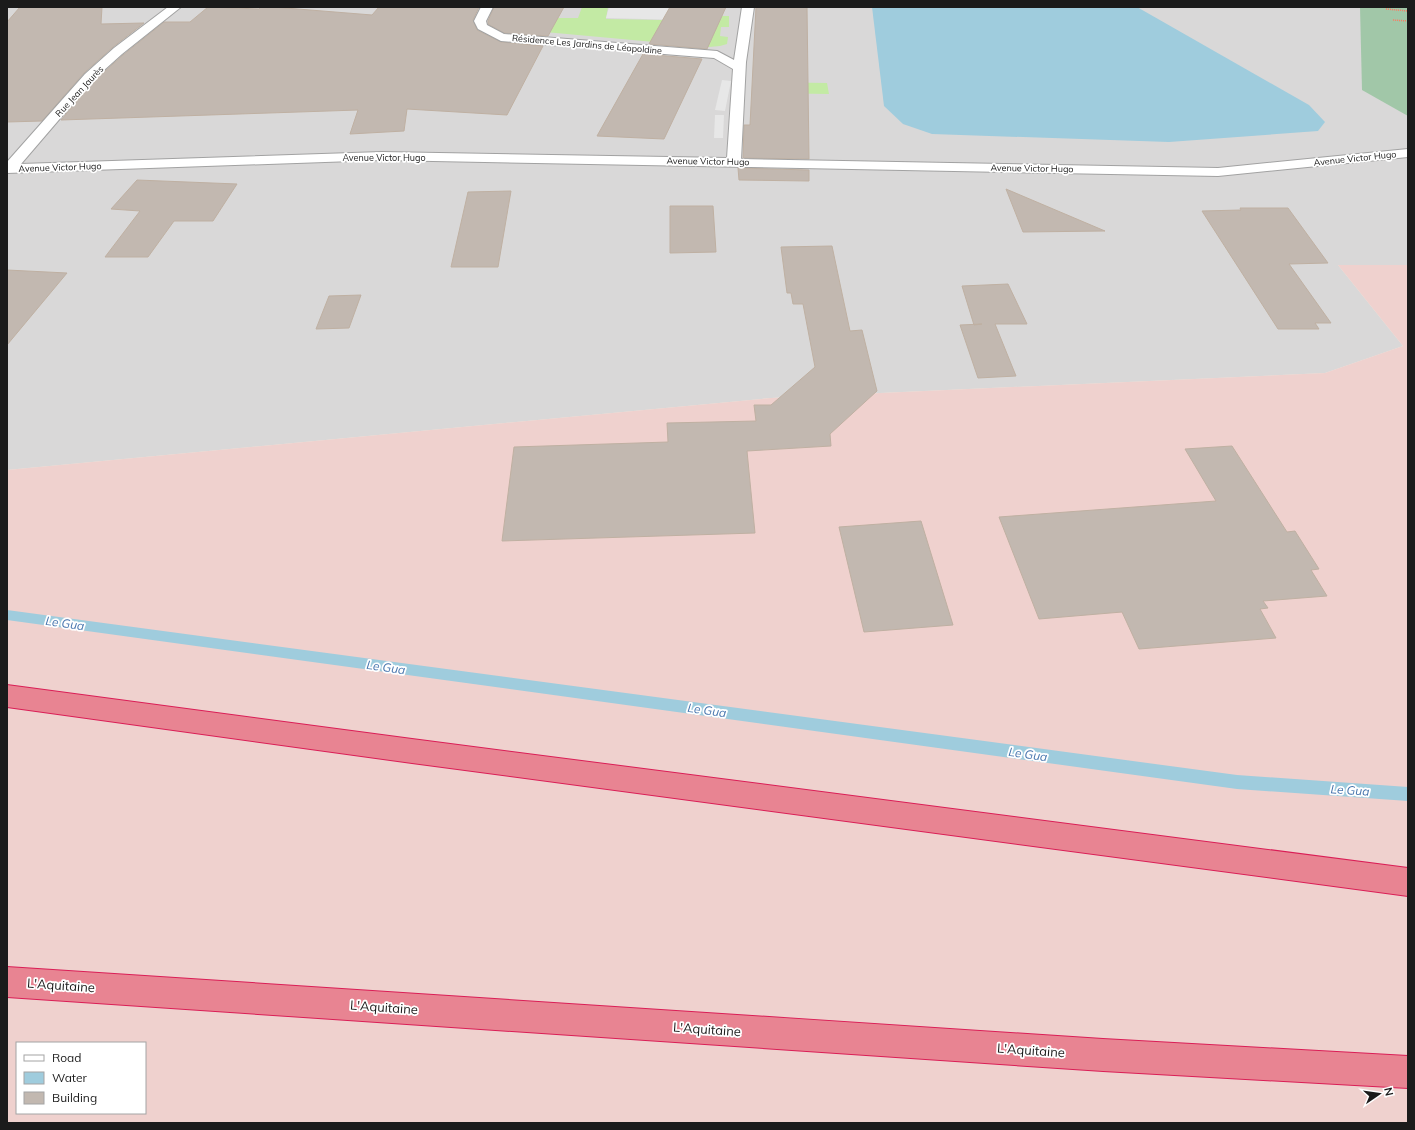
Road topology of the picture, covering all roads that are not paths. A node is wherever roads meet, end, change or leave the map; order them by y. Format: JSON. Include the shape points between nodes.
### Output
{"nodes":[{"id":1,"x":175,"y":7,"type":"edge"},
{"id":2,"x":488,"y":7,"type":"edge"},
{"id":3,"x":748,"y":7,"type":"edge"},
{"id":4,"x":742,"y":48,"type":"junction"},
{"id":5,"x":717,"y":55,"type":"junction"},
{"id":6,"x":740,"y":68,"type":"junction"},
{"id":7,"x":1408,"y":153,"type":"edge"},
{"id":8,"x":734,"y":162,"type":"junction"},
{"id":9,"x":8,"y":169,"type":"edge"},
{"id":10,"x":7,"y":696,"type":"edge"},
{"id":11,"x":1408,"y":882,"type":"edge"},
{"id":12,"x":7,"y":982,"type":"edge"},
{"id":13,"x":1408,"y":1072,"type":"edge"}],
"edges":[{"from":1,"to":9,"type":"street","name":"Rue Jean Jaurès","via":[[89,77]]},
{"from":2,"to":5,"type":"street","name":"Résidence Les Jardins de Léopoldine","via":[[480,21],[482,28],[501,37]]},
{"from":3,"to":4,"type":"street"},
{"from":4,"to":5,"type":"street","name":"Résidence Les Jardins de Léopoldine"},
{"from":4,"to":6,"type":"street"},
{"from":5,"to":6,"type":"street","name":"Résidence Les Jardins de Léopoldine"},
{"from":6,"to":8,"type":"street"},
{"from":7,"to":8,"type":"street","name":"Avenue Victor Hugo","via":[[1218,172]]},
{"from":8,"to":9,"type":"street","name":"Avenue Victor Hugo","via":[[382,156]]},
{"from":10,"to":11,"type":"highway"},
{"from":12,"to":13,"type":"highway","name":"L'Aquitaine","via":[[1087,1054]]}]}
